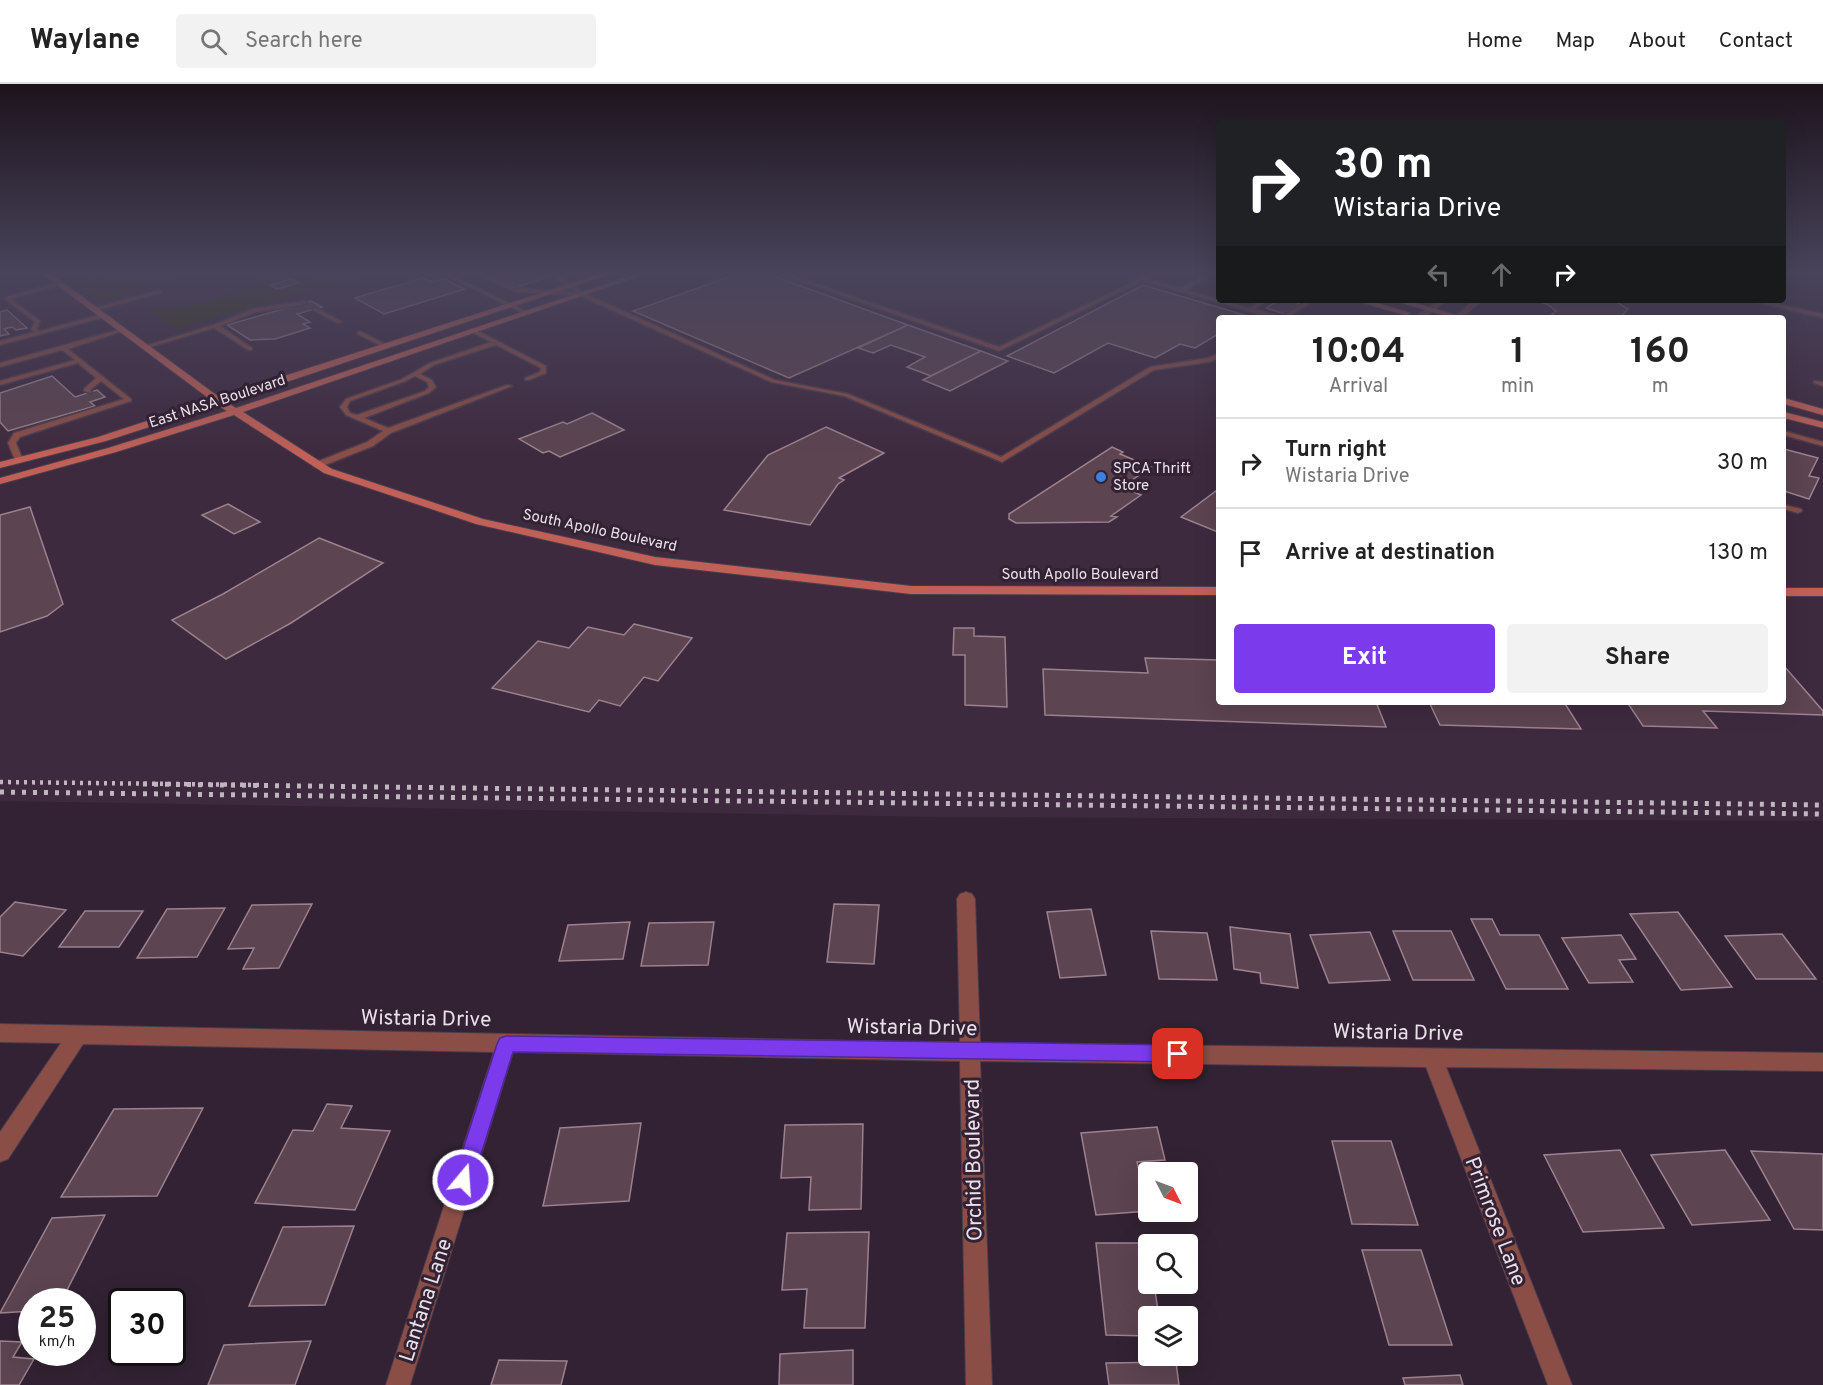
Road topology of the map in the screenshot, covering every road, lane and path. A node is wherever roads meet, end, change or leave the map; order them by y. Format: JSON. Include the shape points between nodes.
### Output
{"nodes":[{"id":1,"x":36,"y":334,"type":"edge"},
{"id":2,"x":111,"y":334,"type":"edge"},
{"id":3,"x":128,"y":334,"type":"edge"},
{"id":4,"x":189,"y":334,"type":"edge"},
{"id":5,"x":227,"y":334,"type":"edge"},
{"id":6,"x":361,"y":334,"type":"edge"},
{"id":7,"x":423,"y":334,"type":"edge"},
{"id":8,"x":466,"y":334,"type":"edge"},
{"id":9,"x":479,"y":334,"type":"edge"},
{"id":10,"x":669,"y":334,"type":"edge"},
{"id":11,"x":955,"y":334,"type":"edge"},
{"id":12,"x":1030,"y":334,"type":"edge"},
{"id":13,"x":0,"y":343,"type":"edge"},
{"id":14,"x":496,"y":343,"type":"junction"},
{"id":15,"x":385,"y":346,"type":"junction"},
{"id":16,"x":145,"y":347,"type":"junction"},
{"id":17,"x":63,"y":348,"type":"junction"},
{"id":18,"x":250,"y":349,"type":"dead end"},
{"id":19,"x":1216,"y":357,"type":"edge"},
{"id":20,"x":79,"y":361,"type":"junction"},
{"id":21,"x":0,"y":365,"type":"edge"},
{"id":22,"x":415,"y":374,"type":"junction"},
{"id":23,"x":101,"y":377,"type":"junction"},
{"id":24,"x":527,"y":379,"type":"dead end"},
{"id":25,"x":0,"y":384,"type":"edge"},
{"id":26,"x":509,"y":386,"type":"dead end"},
{"id":27,"x":89,"y":392,"type":"dead end"},
{"id":28,"x":98,"y":399,"type":"dead end"},
{"id":29,"x":218,"y":401,"type":"junction"},
{"id":30,"x":1786,"y":402,"type":"edge"},
{"id":31,"x":109,"y":407,"type":"junction"},
{"id":32,"x":234,"y":412,"type":"junction"},
{"id":33,"x":1823,"y":412,"type":"edge"},
{"id":34,"x":1786,"y":416,"type":"edge"},
{"id":35,"x":357,"y":418,"type":"junction"},
{"id":36,"x":1823,"y":425,"type":"edge"},
{"id":37,"x":388,"y":431,"type":"junction"},
{"id":38,"x":1786,"y":434,"type":"edge"},
{"id":39,"x":1823,"y":444,"type":"edge"},
{"id":40,"x":19,"y":460,"type":"junction"},
{"id":41,"x":0,"y":465,"type":"edge"},
{"id":42,"x":316,"y":465,"type":"junction"},
{"id":43,"x":0,"y":481,"type":"edge"},
{"id":44,"x":1786,"y":508,"type":"edge"},
{"id":45,"x":1798,"y":511,"type":"dead end"},
{"id":46,"x":1216,"y":591,"type":"edge"},
{"id":47,"x":1786,"y":592,"type":"edge"},
{"id":48,"x":1823,"y":592,"type":"edge"},
{"id":49,"x":966,"y":899,"type":"dead end"},
{"id":50,"x":0,"y":1033,"type":"edge"},
{"id":51,"x":79,"y":1033,"type":"junction"},
{"id":52,"x":506,"y":1044,"type":"junction"},
{"id":53,"x":970,"y":1052,"type":"junction"},
{"id":54,"x":1432,"y":1056,"type":"junction"},
{"id":55,"x":1823,"y":1062,"type":"edge"},
{"id":56,"x":0,"y":1151,"type":"edge"},
{"id":57,"x":398,"y":1385,"type":"edge"},
{"id":58,"x":979,"y":1385,"type":"edge"},
{"id":59,"x":1560,"y":1385,"type":"edge"}],
"edges":[{"from":1,"to":13,"type":"lane"},
{"from":2,"to":17,"type":"lane"},
{"from":3,"to":16,"type":"main road","name":"South Apollo Boulevard"},
{"from":4,"to":16,"type":"lane"},
{"from":5,"to":18,"type":"lane"},
{"from":6,"to":15,"type":"lane"},
{"from":7,"to":15,"type":"main road","name":"East NASA Boulevard"},
{"from":8,"to":32,"type":"main road","name":"East NASA Boulevard"},
{"from":9,"to":14,"type":"lane"},
{"from":10,"to":19,"type":"lane","via":[[773,381],[846,395],[1002,460],[1152,368]]},
{"from":11,"to":12,"type":"lane","via":[[999,349]]},
{"from":14,"to":22,"type":"lane","via":[[432,364]]},
{"from":14,"to":24,"type":"lane","via":[[544,367],[543,373]]},
{"from":15,"to":29,"type":"main road","name":"East NASA Boulevard"},
{"from":16,"to":29,"type":"main road","name":"South Apollo Boulevard"},
{"from":17,"to":20,"type":"lane"},
{"from":17,"to":21,"type":"lane"},
{"from":20,"to":23,"type":"lane"},
{"from":20,"to":25,"type":"lane"},
{"from":22,"to":35,"type":"lane","via":[[348,400],[343,407]]},
{"from":22,"to":35,"type":"lane","via":[[430,381],[433,387]]},
{"from":23,"to":27,"type":"lane","via":[[86,390]]},
{"from":23,"to":31,"type":"lane","via":[[129,400]]},
{"from":26,"to":37,"type":"lane"},
{"from":28,"to":31,"type":"lane"},
{"from":29,"to":32,"type":"main road","name":"South Apollo Boulevard"},
{"from":29,"to":40,"type":"main road","name":"East NASA Boulevard","via":[[102,439]]},
{"from":30,"to":33,"type":"main road"},
{"from":31,"to":40,"type":"lane","via":[[17,435],[12,443]]},
{"from":32,"to":42,"type":"main road","name":"South Apollo Boulevard"},
{"from":32,"to":43,"type":"main road","name":"East NASA Boulevard"},
{"from":34,"to":36,"type":"main road"},
{"from":35,"to":37,"type":"lane"},
{"from":37,"to":42,"type":"lane","via":[[370,444]]},
{"from":38,"to":39,"type":"lane"},
{"from":40,"to":41,"type":"main road","name":"East NASA Boulevard"},
{"from":42,"to":46,"type":"main road","name":"South Apollo Boulevard","via":[[480,522],[655,561],[911,590]]},
{"from":44,"to":45,"type":"lane"},
{"from":47,"to":48,"type":"main road"},
{"from":49,"to":53,"type":"street","name":"Orchid Boulevard"},
{"from":50,"to":51,"type":"street","name":"Wistaria Drive"},
{"from":51,"to":52,"type":"street","name":"Wistaria Drive"},
{"from":51,"to":56,"type":"street"},
{"from":52,"to":53,"type":"street","name":"Wistaria Drive"},
{"from":52,"to":57,"type":"street","name":"Lantana Lane"},
{"from":53,"to":54,"type":"street","name":"Wistaria Drive"},
{"from":53,"to":58,"type":"street","name":"Orchid Boulevard"},
{"from":54,"to":55,"type":"street","name":"Wistaria Drive"},
{"from":54,"to":59,"type":"street","name":"Primrose Lane"}]}
